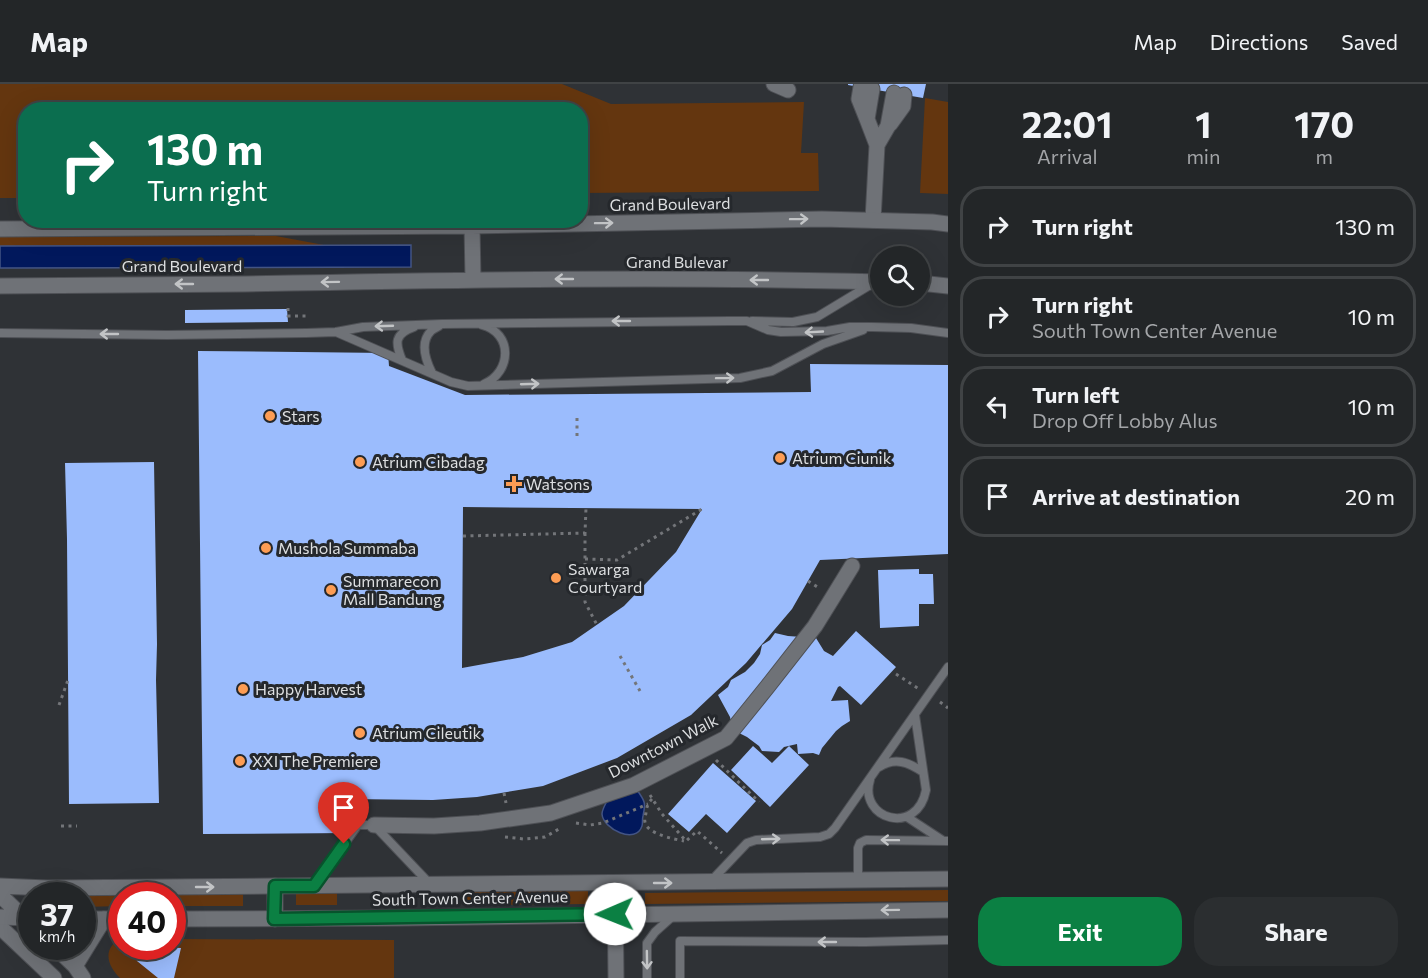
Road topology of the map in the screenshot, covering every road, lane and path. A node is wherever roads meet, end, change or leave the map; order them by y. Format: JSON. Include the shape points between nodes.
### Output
{"nodes":[{"id":1,"x":866,"y":88,"type":"dead end"},
{"id":2,"x":899,"y":94,"type":"dead end"},
{"id":3,"x":877,"y":145,"type":"junction"},
{"id":4,"x":873,"y":220,"type":"junction"},
{"id":5,"x":588,"y":224,"type":"edge"},
{"id":6,"x":948,"y":224,"type":"edge"},
{"id":7,"x":157,"y":228,"type":"edge"},
{"id":8,"x":472,"y":228,"type":"edge"},
{"id":9,"x":0,"y":229,"type":"edge"},
{"id":10,"x":473,"y":279,"type":"junction"},
{"id":11,"x":870,"y":282,"type":"edge"},
{"id":12,"x":930,"y":284,"type":"edge"},
{"id":13,"x":0,"y":286,"type":"edge"},
{"id":14,"x":948,"y":286,"type":"edge"},
{"id":15,"x":870,"y":287,"type":"edge"},
{"id":16,"x":288,"y":308,"type":"dead end"},
{"id":17,"x":307,"y":316,"type":"dead end"},
{"id":18,"x":747,"y":321,"type":"junction"},
{"id":19,"x":442,"y":324,"type":"junction"},
{"id":20,"x":476,"y":324,"type":"junction"},
{"id":21,"x":420,"y":325,"type":"junction"},
{"id":22,"x":872,"y":327,"type":"junction"},
{"id":23,"x":336,"y":332,"type":"junction"},
{"id":24,"x":0,"y":333,"type":"edge"},
{"id":25,"x":948,"y":333,"type":"edge"},
{"id":26,"x":402,"y":360,"type":"junction"},
{"id":27,"x":432,"y":374,"type":"junction"},
{"id":28,"x":481,"y":386,"type":"junction"},
{"id":29,"x":577,"y":418,"type":"dead end"},
{"id":30,"x":577,"y":440,"type":"dead end"},
{"id":31,"x":585,"y":508,"type":"dead end"},
{"id":32,"x":702,"y":509,"type":"dead end"},
{"id":33,"x":585,"y":533,"type":"junction"},
{"id":34,"x":463,"y":536,"type":"dead end"},
{"id":35,"x":585,"y":559,"type":"junction"},
{"id":36,"x":852,"y":566,"type":"dead end"},
{"id":37,"x":597,"y":624,"type":"dead end"},
{"id":38,"x":620,"y":656,"type":"dead end"},
{"id":39,"x":948,"y":667,"type":"edge"},
{"id":40,"x":68,"y":680,"type":"dead end"},
{"id":41,"x":640,"y":691,"type":"dead end"},
{"id":42,"x":59,"y":705,"type":"dead end"},
{"id":43,"x":915,"y":715,"type":"junction"},
{"id":44,"x":726,"y":738,"type":"junction"},
{"id":45,"x":877,"y":768,"type":"junction"},
{"id":46,"x":922,"y":772,"type":"junction"},
{"id":47,"x":871,"y":777,"type":"junction"},
{"id":48,"x":640,"y":781,"type":"junction"},
{"id":49,"x":652,"y":799,"type":"junction"},
{"id":50,"x":759,"y":802,"type":"dead end"},
{"id":51,"x":648,"y":804,"type":"junction"},
{"id":52,"x":907,"y":817,"type":"junction"},
{"id":53,"x":603,"y":823,"type":"dead end"},
{"id":54,"x":374,"y":825,"type":"junction"},
{"id":55,"x":61,"y":826,"type":"dead end"},
{"id":56,"x":77,"y":826,"type":"dead end"},
{"id":57,"x":686,"y":841,"type":"junction"},
{"id":58,"x":946,"y":841,"type":"edge"},
{"id":59,"x":730,"y":861,"type":"junction"},
{"id":60,"x":948,"y":879,"type":"edge"},
{"id":61,"x":858,"y":880,"type":"junction"},
{"id":62,"x":615,"y":883,"type":"junction"},
{"id":63,"x":710,"y":883,"type":"junction"},
{"id":64,"x":430,"y":885,"type":"junction"},
{"id":65,"x":0,"y":886,"type":"edge"},
{"id":66,"x":275,"y":886,"type":"junction"},
{"id":67,"x":314,"y":886,"type":"junction"},
{"id":68,"x":0,"y":895,"type":"edge"},
{"id":69,"x":948,"y":910,"type":"edge"},
{"id":70,"x":18,"y":911,"type":"edge"},
{"id":71,"x":676,"y":913,"type":"junction"},
{"id":72,"x":615,"y":914,"type":"junction"},
{"id":73,"x":0,"y":917,"type":"edge"},
{"id":74,"x":18,"y":919,"type":"edge"},
{"id":75,"x":96,"y":919,"type":"edge"},
{"id":76,"x":104,"y":919,"type":"junction"},
{"id":77,"x":108,"y":919,"type":"edge"},
{"id":78,"x":186,"y":919,"type":"edge"},
{"id":79,"x":274,"y":919,"type":"junction"},
{"id":80,"x":0,"y":927,"type":"edge"},
{"id":81,"x":948,"y":940,"type":"edge"},
{"id":82,"x":67,"y":960,"type":"edge"},
{"id":83,"x":79,"y":972,"type":"edge"},
{"id":84,"x":54,"y":978,"type":"edge"},
{"id":85,"x":616,"y":978,"type":"edge"},
{"id":86,"x":647,"y":978,"type":"edge"},
{"id":87,"x":680,"y":978,"type":"edge"}],
"edges":[{"from":1,"to":3,"type":"street","via":[[859,99]]},
{"from":2,"to":3,"type":"street"},
{"from":3,"to":4,"type":"street"},
{"from":5,"to":4,"type":"street","name":"Grand Boulevard","one_way":true},
{"from":4,"to":6,"type":"street"},
{"from":7,"to":9,"type":"street","name":"Grand Boulevard"},
{"from":8,"to":10,"type":"street"},
{"from":11,"to":10,"type":"street","name":"Grand Bulevar","one_way":true},
{"from":10,"to":13,"type":"street","name":"Grand Boulevard","one_way":true},
{"from":12,"to":14,"type":"street"},
{"from":15,"to":18,"type":"lane","via":[[818,317],[793,322]]},
{"from":16,"to":17,"type":"path","via":[[288,316]]},
{"from":18,"to":20,"type":"lane","one_way":true},
{"from":22,"to":18,"type":"lane","one_way":true,"via":[[781,332]]},
{"from":19,"to":20,"type":"lane"},
{"from":19,"to":21,"type":"lane"},
{"from":19,"to":27,"type":"lane","via":[[430,331],[425,343],[424,354]]},
{"from":20,"to":28,"type":"lane","via":[[499,335],[506,358],[492,381]]},
{"from":21,"to":23,"type":"lane","one_way":true},
{"from":21,"to":26,"type":"lane","via":[[399,336],[396,343]]},
{"from":22,"to":25,"type":"lane"},
{"from":28,"to":22,"type":"lane","one_way":true,"via":[[740,378],[772,371],[823,344]]},
{"from":23,"to":24,"type":"lane","one_way":true},
{"from":23,"to":26,"type":"lane"},
{"from":26,"to":27,"type":"lane"},
{"from":27,"to":28,"type":"lane","via":[[451,382]]},
{"from":29,"to":30,"type":"path"},
{"from":31,"to":33,"type":"path"},
{"from":32,"to":35,"type":"path","via":[[617,560]]},
{"from":33,"to":34,"type":"path"},
{"from":33,"to":35,"type":"path"},
{"from":35,"to":37,"type":"path","via":[[585,602]]},
{"from":36,"to":44,"type":"street","name":"Downtown Walk","via":[[815,626]]},
{"from":38,"to":41,"type":"path"},
{"from":39,"to":43,"type":"lane"},
{"from":40,"to":42,"type":"path"},
{"from":43,"to":45,"type":"lane"},
{"from":43,"to":46,"type":"lane"},
{"from":44,"to":48,"type":"street","name":"Downtown Walk"},
{"from":44,"to":50,"type":"path","via":[[716,760]]},
{"from":45,"to":46,"type":"lane","via":[[895,761]]},
{"from":45,"to":47,"type":"lane"},
{"from":46,"to":52,"type":"lane","via":[[924,799],[915,813]]},
{"from":47,"to":52,"type":"lane","via":[[868,786],[872,805],[888,817]]},
{"from":59,"to":47,"type":"lane","one_way":true,"via":[[747,843],[756,840],[828,834]]},
{"from":48,"to":49,"type":"path"},
{"from":48,"to":54,"type":"street","name":"Downtown Walk","via":[[551,813],[480,823]]},
{"from":49,"to":51,"type":"path"},
{"from":49,"to":57,"type":"path"},
{"from":51,"to":53,"type":"path"},
{"from":51,"to":57,"type":"path","via":[[645,825],[660,835]]},
{"from":52,"to":58,"type":"lane"},
{"from":54,"to":64,"type":"lane"},
{"from":54,"to":67,"type":"lane","via":[[358,825]]},
{"from":55,"to":56,"type":"path"},
{"from":57,"to":59,"type":"path","via":[[697,831]]},
{"from":58,"to":61,"type":"lane","one_way":true,"via":[[866,840],[858,848]]},
{"from":59,"to":63,"type":"lane"},
{"from":60,"to":61,"type":"street","name":"South Town Center Avenue"},
{"from":61,"to":63,"type":"street","name":"South Town Center Avenue"},
{"from":62,"to":63,"type":"street","name":"South Town Center Avenue","one_way":true},
{"from":62,"to":64,"type":"street","name":"South Town Center Avenue"},
{"from":62,"to":72,"type":"street"},
{"from":64,"to":67,"type":"street","name":"South Town Center Avenue"},
{"from":65,"to":66,"type":"street","one_way":true},
{"from":66,"to":67,"type":"street"},
{"from":66,"to":79,"type":"street"},
{"from":68,"to":70,"type":"street"},
{"from":69,"to":71,"type":"street","name":"South Town Center Avenue","one_way":true},
{"from":71,"to":72,"type":"street","name":"South Town Center Avenue"},
{"from":71,"to":86,"type":"lane","one_way":true,"via":[[647,943]]},
{"from":72,"to":79,"type":"street","name":"South Town Center Avenue"},
{"from":72,"to":85,"type":"street"},
{"from":73,"to":74,"type":"street"},
{"from":75,"to":76,"type":"street"},
{"from":76,"to":77,"type":"street"},
{"from":76,"to":83,"type":"street"},
{"from":78,"to":79,"type":"street","name":"South Town Center Avenue"},
{"from":80,"to":84,"type":"street"},
{"from":81,"to":87,"type":"lane","one_way":true,"via":[[680,941]]},
{"from":82,"to":83,"type":"street"}]}
